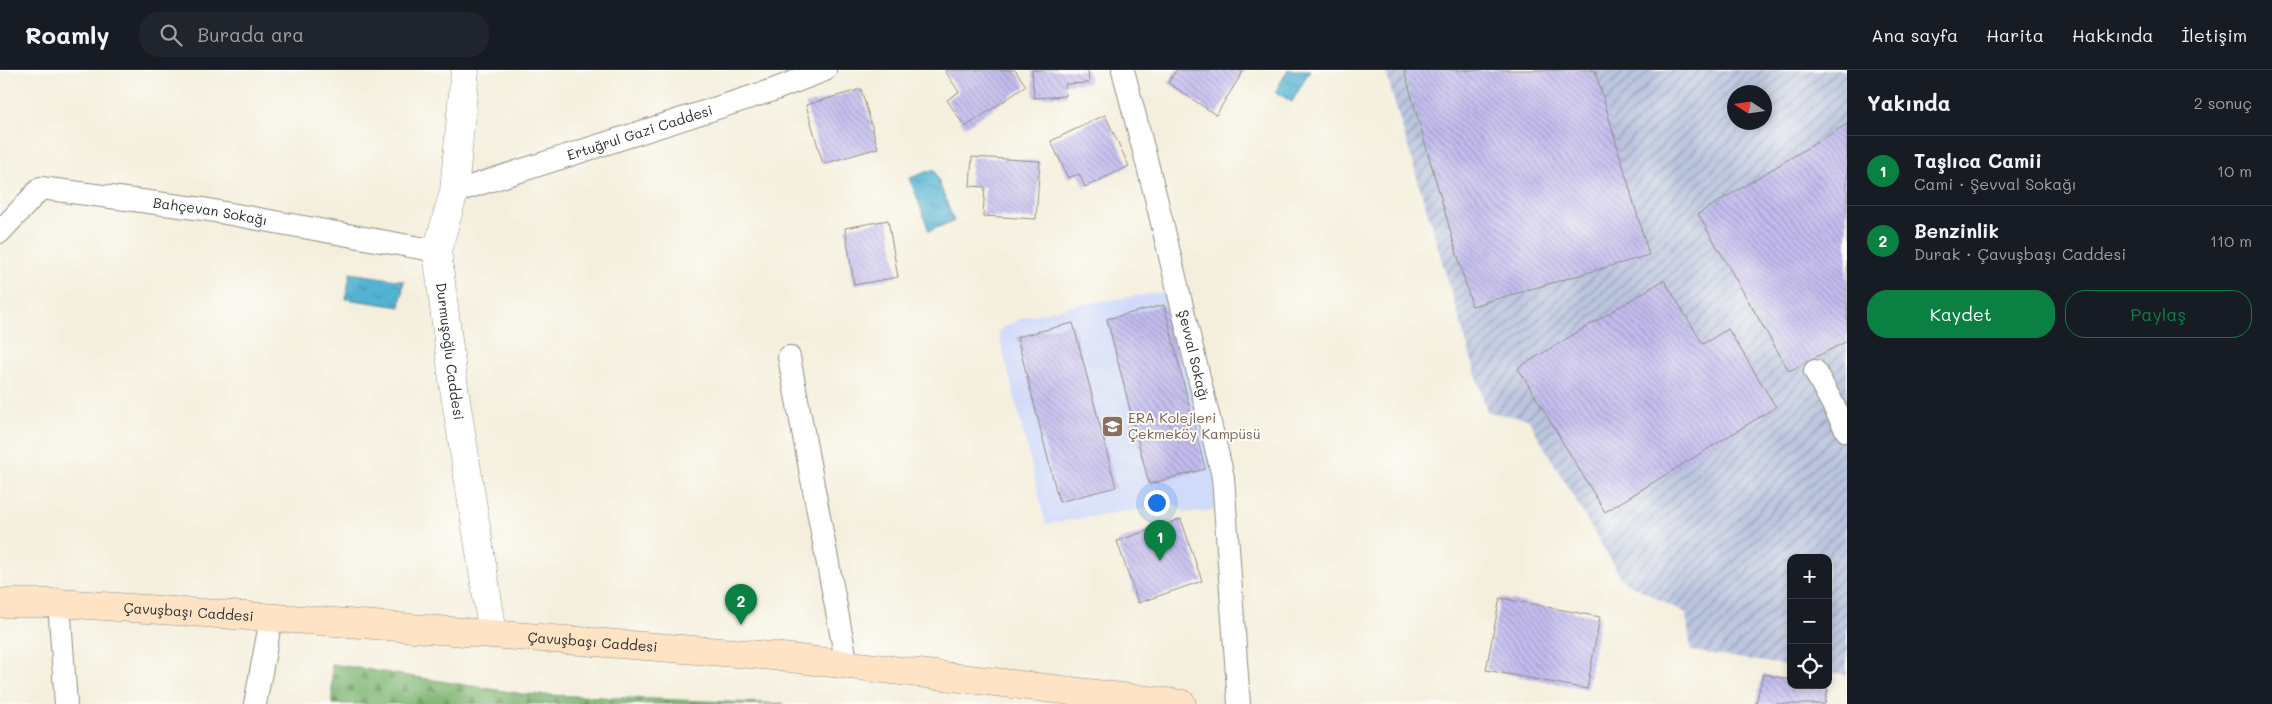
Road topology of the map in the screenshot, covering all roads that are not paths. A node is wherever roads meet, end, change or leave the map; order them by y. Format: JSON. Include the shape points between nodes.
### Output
{"nodes":[{"id":1,"x":465,"y":70,"type":"edge"},
{"id":2,"x":825,"y":70,"type":"edge"},
{"id":3,"x":1123,"y":70,"type":"edge"},
{"id":4,"x":454,"y":192,"type":"junction"},
{"id":5,"x":0,"y":232,"type":"edge"},
{"id":6,"x":437,"y":251,"type":"junction"},
{"id":7,"x":789,"y":357,"type":"dead end"},
{"id":8,"x":1815,"y":371,"type":"dead end"},
{"id":9,"x":1847,"y":430,"type":"edge"},
{"id":10,"x":0,"y":603,"type":"edge"},
{"id":11,"x":59,"y":603,"type":"junction"},
{"id":12,"x":271,"y":619,"type":"junction"},
{"id":13,"x":493,"y":634,"type":"junction"},
{"id":14,"x":847,"y":665,"type":"junction"},
{"id":15,"x":66,"y":704,"type":"edge"},
{"id":16,"x":255,"y":704,"type":"edge"},
{"id":17,"x":1182,"y":704,"type":"edge"},
{"id":18,"x":1239,"y":704,"type":"edge"}],
"edges":[{"from":1,"to":4,"type":"street","name":"Durmuşoğlu Caddesi"},
{"from":2,"to":4,"type":"street","name":"Ertuğrul Gazi Caddesi","via":[[773,90]]},
{"from":3,"to":18,"type":"street","name":"Şevval Sokağı","via":[[1223,477]]},
{"from":4,"to":6,"type":"street","name":"Durmuşoğlu Caddesi"},
{"from":5,"to":6,"type":"street","name":"Bahçevan Sokağı","via":[[41,188],[203,209]]},
{"from":6,"to":13,"type":"street","name":"Durmuşoğlu Caddesi","via":[[454,388]]},
{"from":7,"to":14,"type":"street"},
{"from":8,"to":9,"type":"street"},
{"from":10,"to":11,"type":"main road","name":"Çavuşbaşı Caddesi"},
{"from":11,"to":12,"type":"main road","name":"Çavuşbaşı Caddesi"},
{"from":11,"to":15,"type":"street"},
{"from":12,"to":13,"type":"main road","name":"Çavuşbaşı Caddesi"},
{"from":12,"to":16,"type":"street"},
{"from":13,"to":14,"type":"main road","name":"Çavuşbaşı Caddesi","via":[[773,656]]},
{"from":14,"to":17,"type":"main road","name":"Çavuşbaşı Caddesi"}]}
